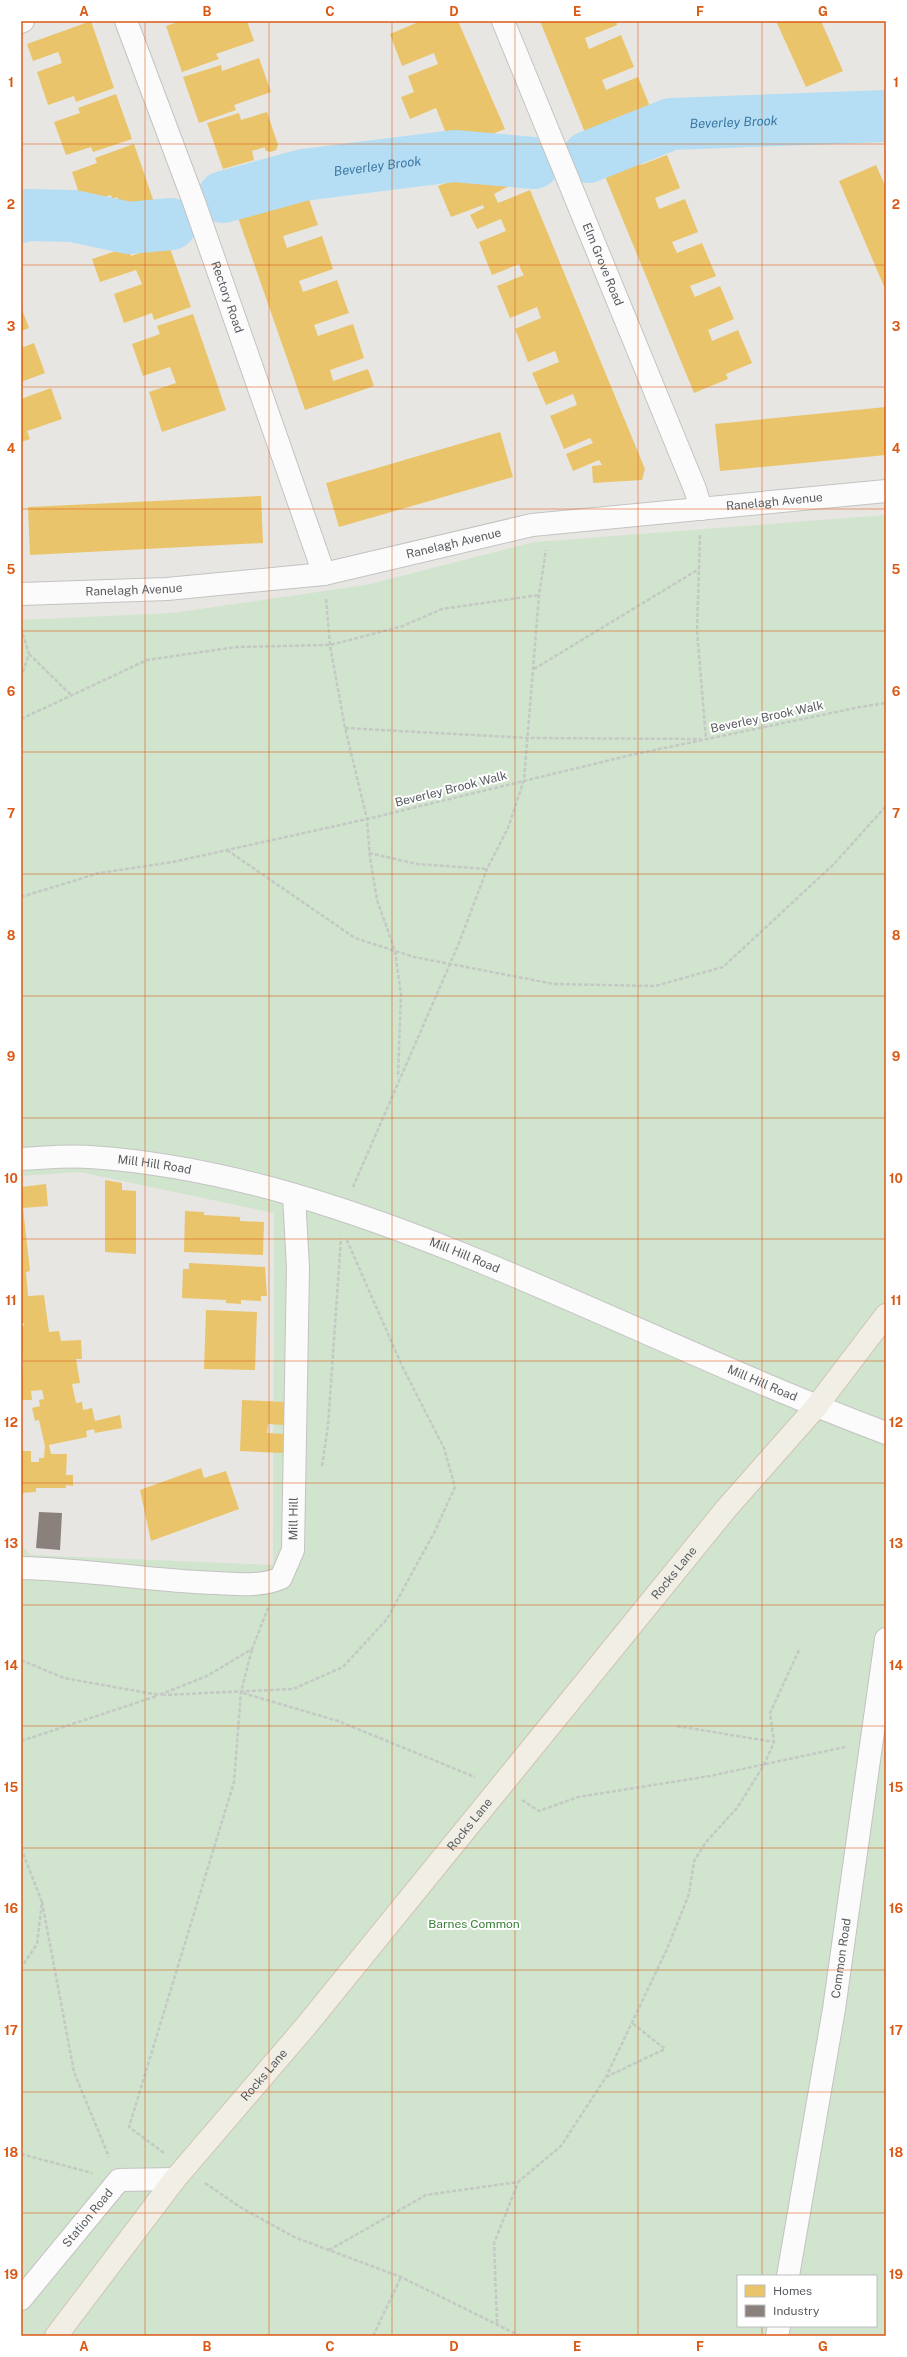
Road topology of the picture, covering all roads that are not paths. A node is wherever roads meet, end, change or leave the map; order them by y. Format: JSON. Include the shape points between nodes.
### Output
{"nodes":[{"id":1,"x":126,"y":21,"type":"edge"},
{"id":2,"x":503,"y":21,"type":"edge"},
{"id":3,"x":886,"y":491,"type":"edge"},
{"id":4,"x":701,"y":509,"type":"junction"},
{"id":5,"x":324,"y":574,"type":"junction"},
{"id":6,"x":21,"y":594,"type":"edge"},
{"id":7,"x":21,"y":1159,"type":"edge"},
{"id":8,"x":294,"y":1195,"type":"junction"},
{"id":9,"x":886,"y":1315,"type":"edge"},
{"id":10,"x":816,"y":1407,"type":"junction"},
{"id":11,"x":886,"y":1433,"type":"edge"},
{"id":12,"x":21,"y":1568,"type":"edge"},
{"id":13,"x":886,"y":1639,"type":"edge"},
{"id":14,"x":180,"y":2173,"type":"junction"},
{"id":15,"x":788,"y":2275,"type":"edge"},
{"id":16,"x":21,"y":2299,"type":"edge"},
{"id":17,"x":56,"y":2336,"type":"edge"}],
"edges":[{"from":1,"to":5,"type":"street","name":"Rectory Road","via":[[194,202]]},
{"from":2,"to":4,"type":"street","name":"Elm Grove Road"},
{"from":3,"to":4,"type":"street","name":"Ranelagh Avenue"},
{"from":4,"to":5,"type":"street","name":"Ranelagh Avenue","via":[[532,525]]},
{"from":5,"to":6,"type":"street","name":"Ranelagh Avenue","via":[[168,589]]},
{"from":7,"to":8,"type":"street","name":"Mill Hill Road","via":[[88,1156],[142,1162],[200,1171]]},
{"from":8,"to":10,"type":"street","name":"Mill Hill Road","via":[[408,1232],[548,1289]]},
{"from":8,"to":12,"type":"street","name":"Mill Hill","via":[[298,1268],[292,1550],[282,1578],[258,1585],[187,1582],[48,1568]]},
{"from":9,"to":10,"type":"main road","name":"Rocks Lane"},
{"from":10,"to":11,"type":"street","name":"Mill Hill Road"},
{"from":10,"to":14,"type":"main road","name":"Rocks Lane","via":[[726,1509],[306,2026]]},
{"from":13,"to":15,"type":"street","name":"Common Road","via":[[834,2009]]},
{"from":14,"to":16,"type":"street","name":"Station Road","via":[[118,2180]]},
{"from":14,"to":17,"type":"main road","name":"Rocks Lane"}]}
